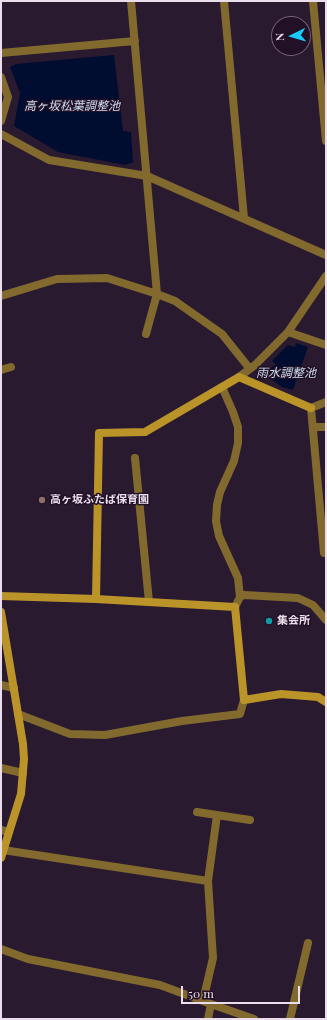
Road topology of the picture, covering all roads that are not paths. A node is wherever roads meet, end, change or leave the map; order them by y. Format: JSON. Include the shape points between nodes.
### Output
{"nodes":[{"id":1,"x":131,"y":1,"type":"edge"},
{"id":2,"x":224,"y":1,"type":"edge"},
{"id":3,"x":313,"y":1,"type":"edge"},
{"id":4,"x":135,"y":41,"type":"junction"},
{"id":5,"x":1,"y":53,"type":"edge"},
{"id":6,"x":1,"y":77,"type":"edge"},
{"id":7,"x":1,"y":121,"type":"edge"},
{"id":8,"x":1,"y":134,"type":"edge"},
{"id":9,"x":326,"y":141,"type":"edge"},
{"id":10,"x":147,"y":176,"type":"junction"},
{"id":11,"x":244,"y":218,"type":"junction"},
{"id":12,"x":326,"y":255,"type":"edge"},
{"id":13,"x":326,"y":276,"type":"edge"},
{"id":14,"x":157,"y":294,"type":"junction"},
{"id":15,"x":1,"y":296,"type":"edge"},
{"id":16,"x":288,"y":332,"type":"junction"},
{"id":17,"x":146,"y":334,"type":"dead end"},
{"id":18,"x":326,"y":345,"type":"edge"},
{"id":19,"x":11,"y":366,"type":"dead end"},
{"id":20,"x":250,"y":369,"type":"junction"},
{"id":21,"x":1,"y":370,"type":"edge"},
{"id":22,"x":239,"y":377,"type":"junction"},
{"id":23,"x":222,"y":387,"type":"junction"},
{"id":24,"x":326,"y":402,"type":"edge"},
{"id":25,"x":311,"y":408,"type":"junction"},
{"id":26,"x":313,"y":427,"type":"junction"},
{"id":27,"x":326,"y":427,"type":"edge"},
{"id":28,"x":135,"y":458,"type":"dead end"},
{"id":29,"x":324,"y":553,"type":"dead end"},
{"id":30,"x":1,"y":596,"type":"edge"},
{"id":31,"x":240,"y":597,"type":"junction"},
{"id":32,"x":96,"y":599,"type":"junction"},
{"id":33,"x":149,"y":602,"type":"junction"},
{"id":34,"x":234,"y":607,"type":"junction"},
{"id":35,"x":1,"y":612,"type":"edge"},
{"id":36,"x":326,"y":620,"type":"edge"},
{"id":37,"x":1,"y":685,"type":"edge"},
{"id":38,"x":14,"y":688,"type":"junction"},
{"id":39,"x":244,"y":700,"type":"junction"},
{"id":40,"x":326,"y":702,"type":"edge"},
{"id":41,"x":18,"y":714,"type":"junction"},
{"id":42,"x":1,"y":768,"type":"edge"},
{"id":43,"x":23,"y":773,"type":"junction"},
{"id":44,"x":197,"y":812,"type":"dead end"},
{"id":45,"x":217,"y":815,"type":"junction"},
{"id":46,"x":250,"y":820,"type":"dead end"},
{"id":47,"x":5,"y":831,"type":"edge"},
{"id":48,"x":2,"y":854,"type":"edge"},
{"id":49,"x":208,"y":881,"type":"junction"},
{"id":50,"x":308,"y":943,"type":"dead end"},
{"id":51,"x":1,"y":949,"type":"edge"},
{"id":52,"x":207,"y":1003,"type":"junction"},
{"id":53,"x":208,"y":1019,"type":"edge"},
{"id":54,"x":254,"y":1019,"type":"edge"},
{"id":55,"x":290,"y":1019,"type":"edge"}],
"edges":[{"from":1,"to":4,"type":"street"},
{"from":2,"to":11,"type":"street"},
{"from":3,"to":9,"type":"street"},
{"from":4,"to":5,"type":"street"},
{"from":4,"to":10,"type":"street"},
{"from":6,"to":7,"type":"street","via":[[8,96]]},
{"from":8,"to":10,"type":"street","via":[[49,160]]},
{"from":10,"to":11,"type":"street"},
{"from":10,"to":14,"type":"street"},
{"from":11,"to":12,"type":"street"},
{"from":13,"to":16,"type":"street"},
{"from":14,"to":15,"type":"street","via":[[108,278],[57,279]]},
{"from":14,"to":17,"type":"street"},
{"from":14,"to":20,"type":"street","via":[[175,301],[222,334]]},
{"from":16,"to":18,"type":"street"},
{"from":16,"to":20,"type":"street"},
{"from":19,"to":21,"type":"street"},
{"from":20,"to":22,"type":"street"},
{"from":22,"to":23,"type":"street"},
{"from":22,"to":25,"type":"street"},
{"from":23,"to":31,"type":"street","via":[[238,427],[238,443],[234,461],[220,492],[216,521],[219,536],[238,578]]},
{"from":23,"to":32,"type":"street","via":[[145,432],[99,433]]},
{"from":24,"to":25,"type":"street"},
{"from":25,"to":26,"type":"street"},
{"from":26,"to":27,"type":"street"},
{"from":26,"to":29,"type":"street"},
{"from":28,"to":33,"type":"street"},
{"from":30,"to":32,"type":"street"},
{"from":31,"to":34,"type":"street"},
{"from":31,"to":36,"type":"street","via":[[244,595],[298,598],[313,605]]},
{"from":32,"to":33,"type":"street"},
{"from":33,"to":34,"type":"street"},
{"from":34,"to":39,"type":"street"},
{"from":35,"to":38,"type":"street"},
{"from":37,"to":38,"type":"street"},
{"from":38,"to":41,"type":"street"},
{"from":39,"to":40,"type":"street","via":[[281,694],[318,697]]},
{"from":39,"to":41,"type":"street","via":[[240,714],[182,720],[105,735],[70,734]]},
{"from":41,"to":43,"type":"street","via":[[23,744]]},
{"from":42,"to":43,"type":"street"},
{"from":43,"to":47,"type":"street","via":[[21,794]]},
{"from":44,"to":45,"type":"street"},
{"from":45,"to":46,"type":"street"},
{"from":45,"to":49,"type":"street"},
{"from":47,"to":48,"type":"street"},
{"from":48,"to":49,"type":"street"},
{"from":49,"to":52,"type":"street","via":[[213,958]]},
{"from":50,"to":55,"type":"street"},
{"from":51,"to":52,"type":"street","via":[[28,959],[160,985]]},
{"from":52,"to":53,"type":"street"},
{"from":52,"to":54,"type":"street"}]}
